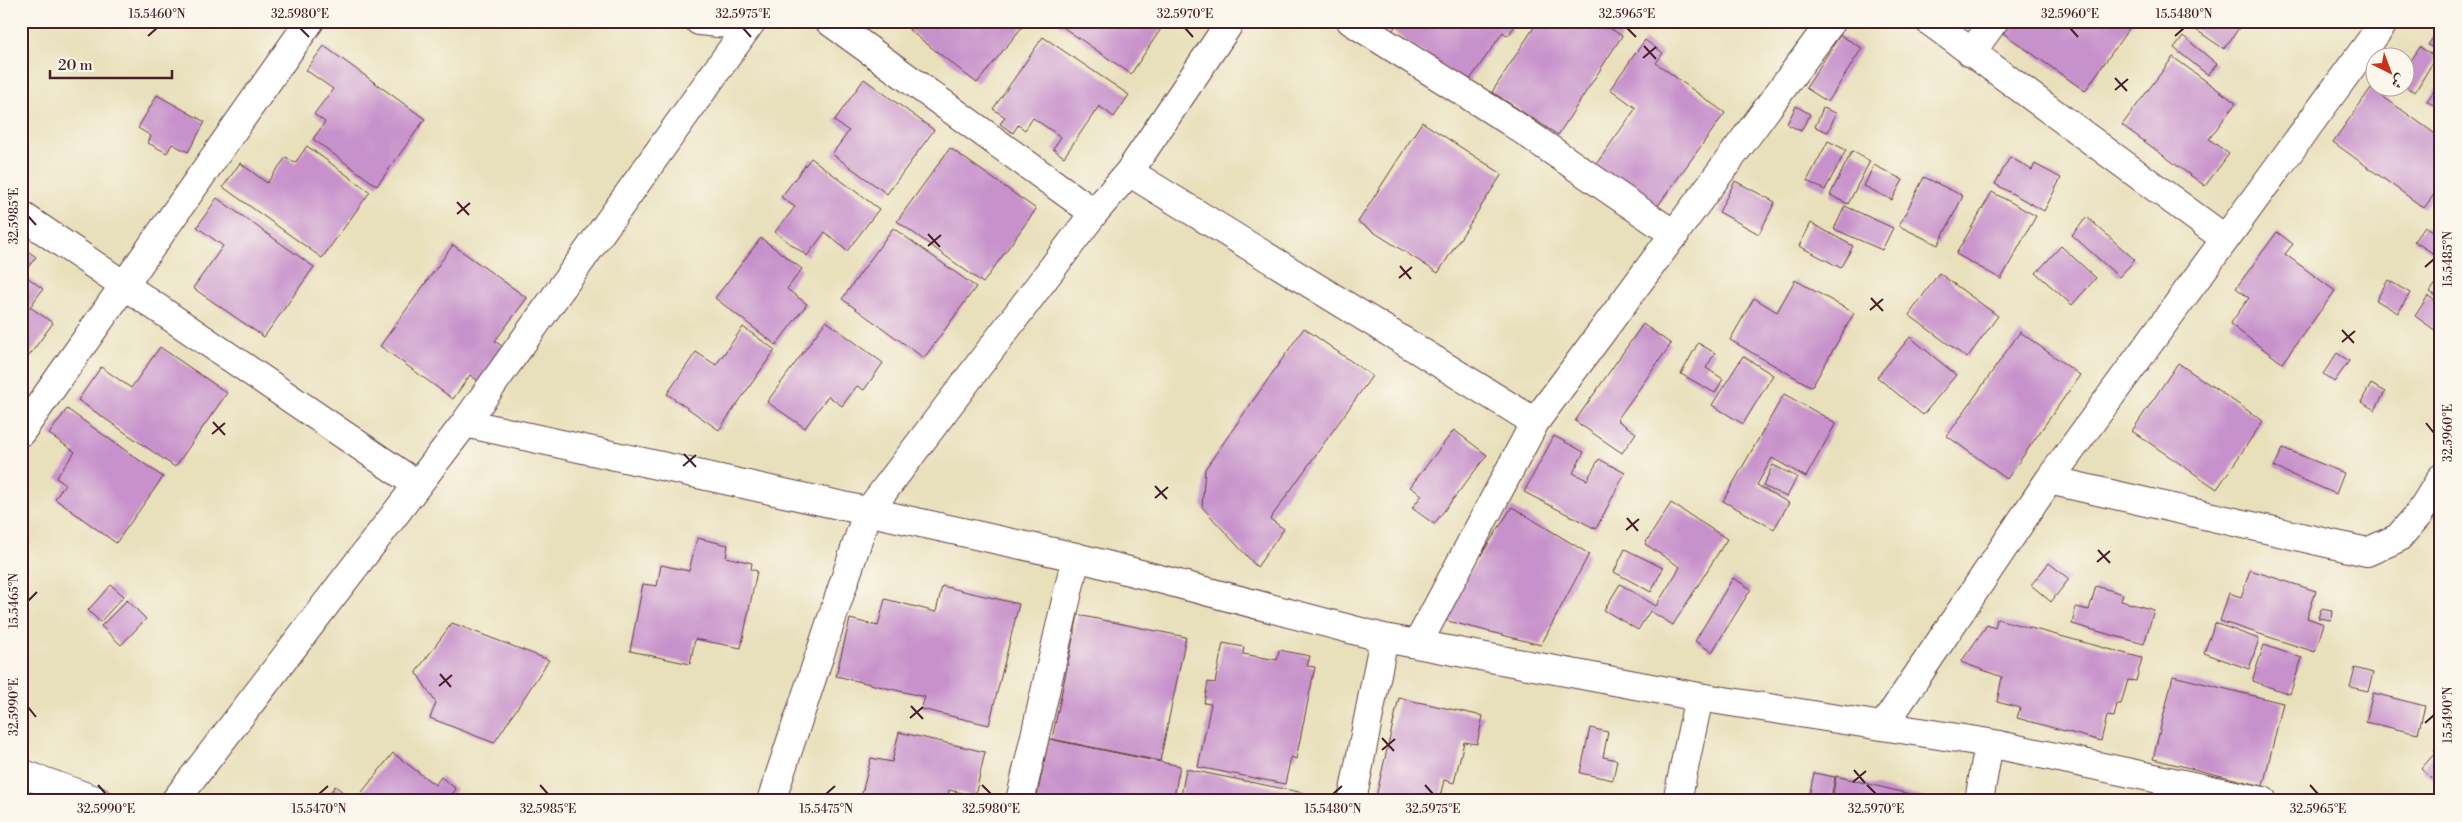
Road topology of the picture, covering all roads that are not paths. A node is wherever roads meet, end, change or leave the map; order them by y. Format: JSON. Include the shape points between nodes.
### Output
{"nodes":[{"id":1,"x":310,"y":21,"type":"edge"},
{"id":2,"x":699,"y":21,"type":"edge"},
{"id":3,"x":829,"y":21,"type":"edge"},
{"id":4,"x":1231,"y":21,"type":"edge"},
{"id":5,"x":1351,"y":21,"type":"edge"},
{"id":6,"x":1832,"y":21,"type":"edge"},
{"id":7,"x":1929,"y":21,"type":"edge"},
{"id":8,"x":1994,"y":21,"type":"edge"},
{"id":9,"x":2384,"y":21,"type":"edge"},
{"id":10,"x":750,"y":24,"type":"edge"},
{"id":11,"x":1971,"y":54,"type":"junction"},
{"id":12,"x":1129,"y":172,"type":"junction"},
{"id":13,"x":1094,"y":213,"type":"junction"},
{"id":14,"x":21,"y":215,"type":"edge"},
{"id":15,"x":1675,"y":235,"type":"junction"},
{"id":16,"x":2224,"y":238,"type":"junction"},
{"id":17,"x":124,"y":285,"type":"junction"},
{"id":18,"x":1535,"y":422,"type":"junction"},
{"id":19,"x":465,"y":423,"type":"junction"},
{"id":20,"x":21,"y":432,"type":"edge"},
{"id":21,"x":2441,"y":478,"type":"edge"},
{"id":22,"x":2049,"y":480,"type":"junction"},
{"id":23,"x":416,"y":484,"type":"junction"},
{"id":24,"x":867,"y":513,"type":"junction"},
{"id":25,"x":1076,"y":557,"type":"junction"},
{"id":26,"x":1384,"y":638,"type":"junction"},
{"id":27,"x":1418,"y":643,"type":"junction"},
{"id":28,"x":1699,"y":698,"type":"junction"},
{"id":29,"x":1884,"y":725,"type":"junction"},
{"id":30,"x":1989,"y":743,"type":"junction"},
{"id":31,"x":21,"y":773,"type":"edge"},
{"id":32,"x":98,"y":801,"type":"edge"},
{"id":33,"x":175,"y":801,"type":"edge"},
{"id":34,"x":771,"y":801,"type":"edge"},
{"id":35,"x":1020,"y":801,"type":"edge"},
{"id":36,"x":1352,"y":801,"type":"edge"},
{"id":37,"x":1677,"y":801,"type":"edge"},
{"id":38,"x":1979,"y":801,"type":"edge"},
{"id":39,"x":2263,"y":801,"type":"edge"}],
"edges":[{"from":1,"to":17,"type":"street"},
{"from":2,"to":10,"type":"street"},
{"from":3,"to":13,"type":"street"},
{"from":4,"to":12,"type":"street"},
{"from":5,"to":15,"type":"street","via":[[1509,120]]},
{"from":6,"to":15,"type":"street"},
{"from":7,"to":11,"type":"street"},
{"from":8,"to":11,"type":"street"},
{"from":9,"to":16,"type":"street"},
{"from":10,"to":19,"type":"street"},
{"from":11,"to":16,"type":"street"},
{"from":12,"to":13,"type":"street"},
{"from":12,"to":18,"type":"street"},
{"from":13,"to":24,"type":"street"},
{"from":14,"to":17,"type":"street"},
{"from":15,"to":18,"type":"street"},
{"from":16,"to":22,"type":"street"},
{"from":17,"to":20,"type":"street"},
{"from":17,"to":23,"type":"street"},
{"from":18,"to":27,"type":"street"},
{"from":19,"to":23,"type":"street"},
{"from":19,"to":24,"type":"street"},
{"from":21,"to":22,"type":"street","via":[[2398,538],[2367,552]]},
{"from":22,"to":29,"type":"street"},
{"from":23,"to":33,"type":"street"},
{"from":24,"to":25,"type":"street"},
{"from":24,"to":34,"type":"street"},
{"from":25,"to":26,"type":"street"},
{"from":25,"to":35,"type":"street"},
{"from":26,"to":27,"type":"street"},
{"from":26,"to":36,"type":"street"},
{"from":27,"to":28,"type":"street"},
{"from":28,"to":29,"type":"street"},
{"from":28,"to":37,"type":"street"},
{"from":29,"to":30,"type":"street"},
{"from":30,"to":38,"type":"street"},
{"from":30,"to":39,"type":"street"},
{"from":31,"to":32,"type":"street"}]}
